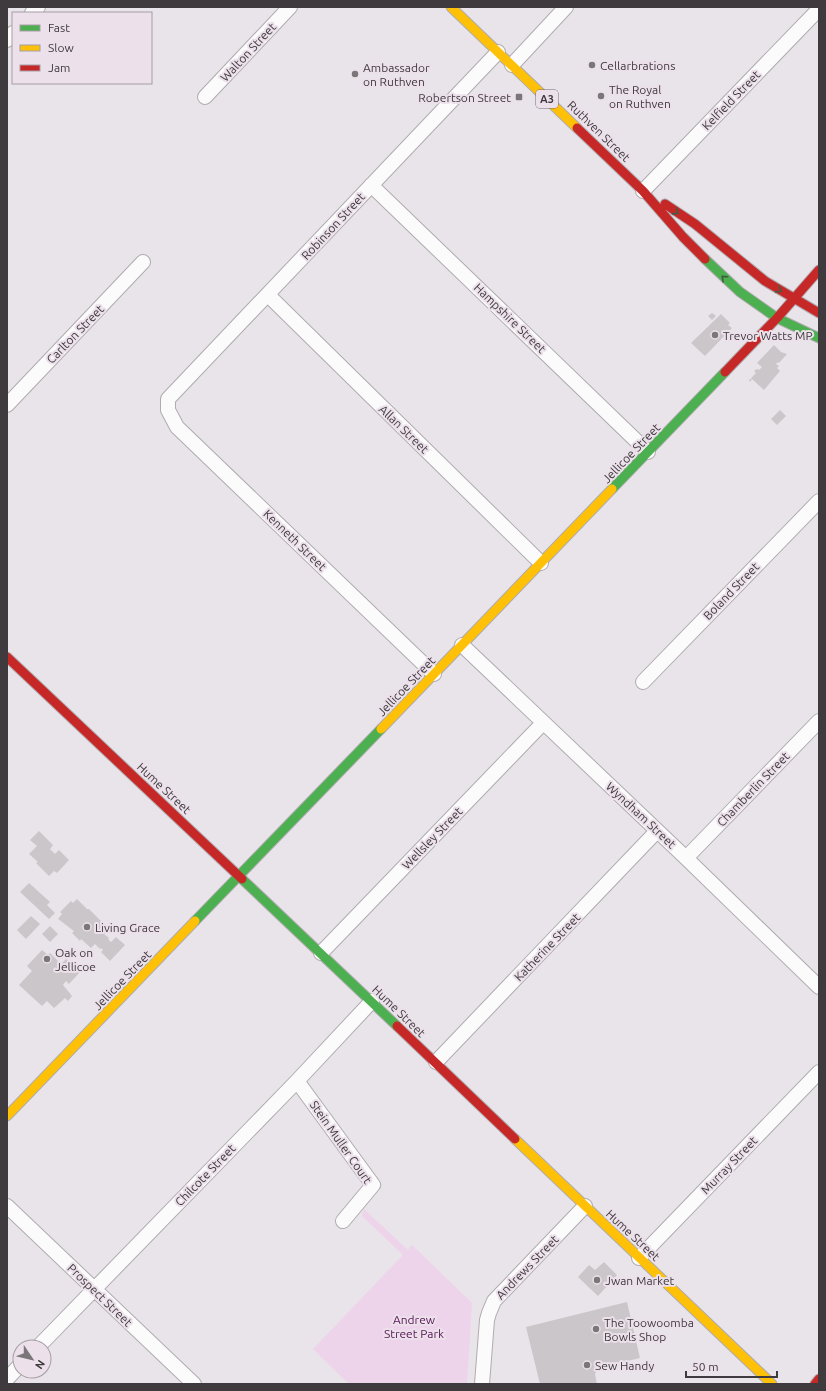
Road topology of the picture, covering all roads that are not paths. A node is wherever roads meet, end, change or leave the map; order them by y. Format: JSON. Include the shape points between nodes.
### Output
{"nodes":[{"id":1,"x":290,"y":7,"type":"edge"},
{"id":2,"x":451,"y":7,"type":"edge"},
{"id":3,"x":566,"y":7,"type":"edge"},
{"id":4,"x":819,"y":9,"type":"edge"},
{"id":5,"x":498,"y":52,"type":"junction"},
{"id":6,"x":512,"y":65,"type":"junction"},
{"id":7,"x":205,"y":97,"type":"dead end"},
{"id":8,"x":371,"y":185,"type":"junction"},
{"id":9,"x":643,"y":190,"type":"junction"},
{"id":10,"x":143,"y":262,"type":"dead end"},
{"id":11,"x":819,"y":270,"type":"edge"},
{"id":12,"x":268,"y":296,"type":"junction"},
{"id":13,"x":794,"y":299,"type":"junction"},
{"id":14,"x":819,"y":313,"type":"edge"},
{"id":15,"x":777,"y":318,"type":"junction"},
{"id":16,"x":819,"y":338,"type":"edge"},
{"id":17,"x":168,"y":400,"type":"joint"},
{"id":18,"x":7,"y":405,"type":"edge"},
{"id":19,"x":648,"y":452,"type":"junction"},
{"id":20,"x":819,"y":501,"type":"edge"},
{"id":21,"x":541,"y":563,"type":"junction"},
{"id":22,"x":462,"y":645,"type":"junction"},
{"id":23,"x":7,"y":658,"type":"edge"},
{"id":24,"x":434,"y":674,"type":"junction"},
{"id":25,"x":643,"y":682,"type":"dead end"},
{"id":26,"x":819,"y":721,"type":"edge"},
{"id":27,"x":543,"y":723,"type":"junction"},
{"id":28,"x":657,"y":831,"type":"junction"},
{"id":29,"x":686,"y":858,"type":"junction"},
{"id":30,"x":240,"y":875,"type":"junction"},
{"id":31,"x":322,"y":953,"type":"junction"},
{"id":32,"x":819,"y":987,"type":"edge"},
{"id":33,"x":372,"y":1001,"type":"junction"},
{"id":34,"x":436,"y":1062,"type":"junction"},
{"id":35,"x":819,"y":1072,"type":"edge"},
{"id":36,"x":297,"y":1081,"type":"junction"},
{"id":37,"x":7,"y":1116,"type":"edge"},
{"id":38,"x":7,"y":1206,"type":"edge"},
{"id":39,"x":585,"y":1206,"type":"junction"},
{"id":40,"x":343,"y":1221,"type":"dead end"},
{"id":41,"x":639,"y":1258,"type":"junction"},
{"id":42,"x":94,"y":1289,"type":"junction"},
{"id":43,"x":46,"y":1339,"type":"edge"},
{"id":44,"x":819,"y":1379,"type":"edge"},
{"id":45,"x":194,"y":1384,"type":"edge"},
{"id":46,"x":482,"y":1384,"type":"edge"},
{"id":47,"x":772,"y":1384,"type":"edge"},
{"id":48,"x":815,"y":1384,"type":"edge"}],
"edges":[{"from":1,"to":7,"type":"street","name":"Walton Street"},
{"from":2,"to":5,"type":"main road","name":"Ruthven Street","number":"A3"},
{"from":3,"to":6,"type":"street"},
{"from":4,"to":9,"type":"street","name":"Kelfield Street"},
{"from":5,"to":6,"type":"main road","name":"Ruthven Street","number":"A3"},
{"from":5,"to":8,"type":"street","name":"Robinson Street"},
{"from":6,"to":9,"type":"main road","name":"Ruthven Street","number":"A3"},
{"from":8,"to":12,"type":"street","name":"Robinson Street"},
{"from":8,"to":19,"type":"street","name":"Hampshire Street"},
{"from":9,"to":13,"type":"main road","name":"Ruthven Street","number":"A3","one_way":true,"via":[[695,224],[765,281]]},
{"from":15,"to":9,"type":"main road","name":"Ruthven Street","number":"A3","one_way":true,"via":[[717,272]]},
{"from":10,"to":18,"type":"street","name":"Carlton Street"},
{"from":11,"to":13,"type":"main road","name":"Jellicoe Street"},
{"from":12,"to":17,"type":"street","name":"Robinson Street"},
{"from":12,"to":21,"type":"street","name":"Allan Street"},
{"from":13,"to":14,"type":"main road","name":"Ruthven Street","number":"A3"},
{"from":13,"to":15,"type":"main road","name":"Jellicoe Street"},
{"from":15,"to":16,"type":"main road","name":"Ruthven Street","number":"A3"},
{"from":15,"to":19,"type":"main road","name":"Jellicoe Street"},
{"from":17,"to":24,"type":"street","name":"Kenneth Street","via":[[168,410],[177,427]]},
{"from":19,"to":21,"type":"main road","name":"Jellicoe Street"},
{"from":20,"to":25,"type":"street","name":"Boland Street"},
{"from":21,"to":22,"type":"main road","name":"Jellicoe Street"},
{"from":22,"to":24,"type":"main road","name":"Jellicoe Street"},
{"from":22,"to":27,"type":"street","name":"Wyndham Street"},
{"from":23,"to":30,"type":"main road","name":"Hume Street"},
{"from":24,"to":30,"type":"main road","name":"Jellicoe Street"},
{"from":26,"to":29,"type":"street","name":"Chamberlin Street"},
{"from":27,"to":28,"type":"street","name":"Wyndham Street"},
{"from":27,"to":31,"type":"street","name":"Wellsley Street"},
{"from":28,"to":29,"type":"street","name":"Wyndham Street"},
{"from":28,"to":34,"type":"street","name":"Katherine Street"},
{"from":29,"to":32,"type":"street","name":"Wyndham Street"},
{"from":30,"to":31,"type":"main road","name":"Hume Street"},
{"from":30,"to":37,"type":"main road","name":"Jellicoe Street"},
{"from":31,"to":33,"type":"main road","name":"Hume Street"},
{"from":33,"to":34,"type":"main road","name":"Hume Street"},
{"from":33,"to":36,"type":"street","name":"Chilcote Street"},
{"from":34,"to":39,"type":"main road","name":"Hume Street"},
{"from":35,"to":41,"type":"street","name":"Murray Street"},
{"from":36,"to":40,"type":"street","name":"Stein Muller Court","via":[[373,1185]]},
{"from":36,"to":42,"type":"street","name":"Chilcote Street"},
{"from":38,"to":42,"type":"street","name":"Prospect Street"},
{"from":39,"to":41,"type":"main road","name":"Hume Street"},
{"from":39,"to":46,"type":"street","name":"Andrews Street","via":[[494,1301],[487,1320]]},
{"from":41,"to":47,"type":"main road","name":"Hume Street"},
{"from":42,"to":43,"type":"street","name":"Chilcote Street"},
{"from":42,"to":45,"type":"street","name":"Prospect Street"},
{"from":44,"to":48,"type":"main road"}]}
